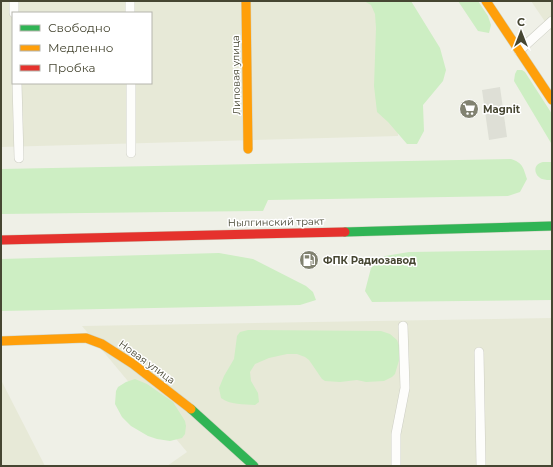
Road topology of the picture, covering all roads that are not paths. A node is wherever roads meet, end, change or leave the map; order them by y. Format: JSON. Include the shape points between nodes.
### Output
{"nodes":[{"id":1,"x":130,"y":1,"type":"edge"},
{"id":2,"x":246,"y":1,"type":"edge"},
{"id":3,"x":486,"y":1,"type":"edge"},
{"id":4,"x":12,"y":2,"type":"edge"},
{"id":5,"x":14,"y":12,"type":"edge"},
{"id":6,"x":130,"y":12,"type":"edge"},
{"id":7,"x":552,"y":21,"type":"edge"},
{"id":8,"x":519,"y":51,"type":"junction"},
{"id":9,"x":16,"y":84,"type":"edge"},
{"id":10,"x":131,"y":84,"type":"edge"},
{"id":11,"x":552,"y":100,"type":"edge"},
{"id":12,"x":248,"y":149,"type":"dead end"},
{"id":13,"x":131,"y":153,"type":"dead end"},
{"id":14,"x":19,"y":158,"type":"dead end"},
{"id":15,"x":552,"y":226,"type":"edge"},
{"id":16,"x":1,"y":240,"type":"edge"},
{"id":17,"x":403,"y":326,"type":"dead end"},
{"id":18,"x":1,"y":341,"type":"edge"},
{"id":19,"x":479,"y":352,"type":"dead end"},
{"id":20,"x":254,"y":466,"type":"edge"},
{"id":21,"x":396,"y":466,"type":"edge"},
{"id":22,"x":481,"y":466,"type":"edge"}],
"edges":[{"from":1,"to":6,"type":"street"},
{"from":2,"to":12,"type":"street","name":"Липовая улица"},
{"from":3,"to":8,"type":"street"},
{"from":4,"to":5,"type":"street"},
{"from":7,"to":8,"type":"street"},
{"from":8,"to":11,"type":"street"},
{"from":9,"to":14,"type":"street"},
{"from":10,"to":13,"type":"street"},
{"from":15,"to":16,"type":"street","name":"Нылгинский тракт"},
{"from":17,"to":21,"type":"street","via":[[405,388],[396,434]]},
{"from":18,"to":20,"type":"street","name":"Новая улица","via":[[86,338],[102,344],[133,364],[186,405]]},
{"from":19,"to":22,"type":"street"}]}
